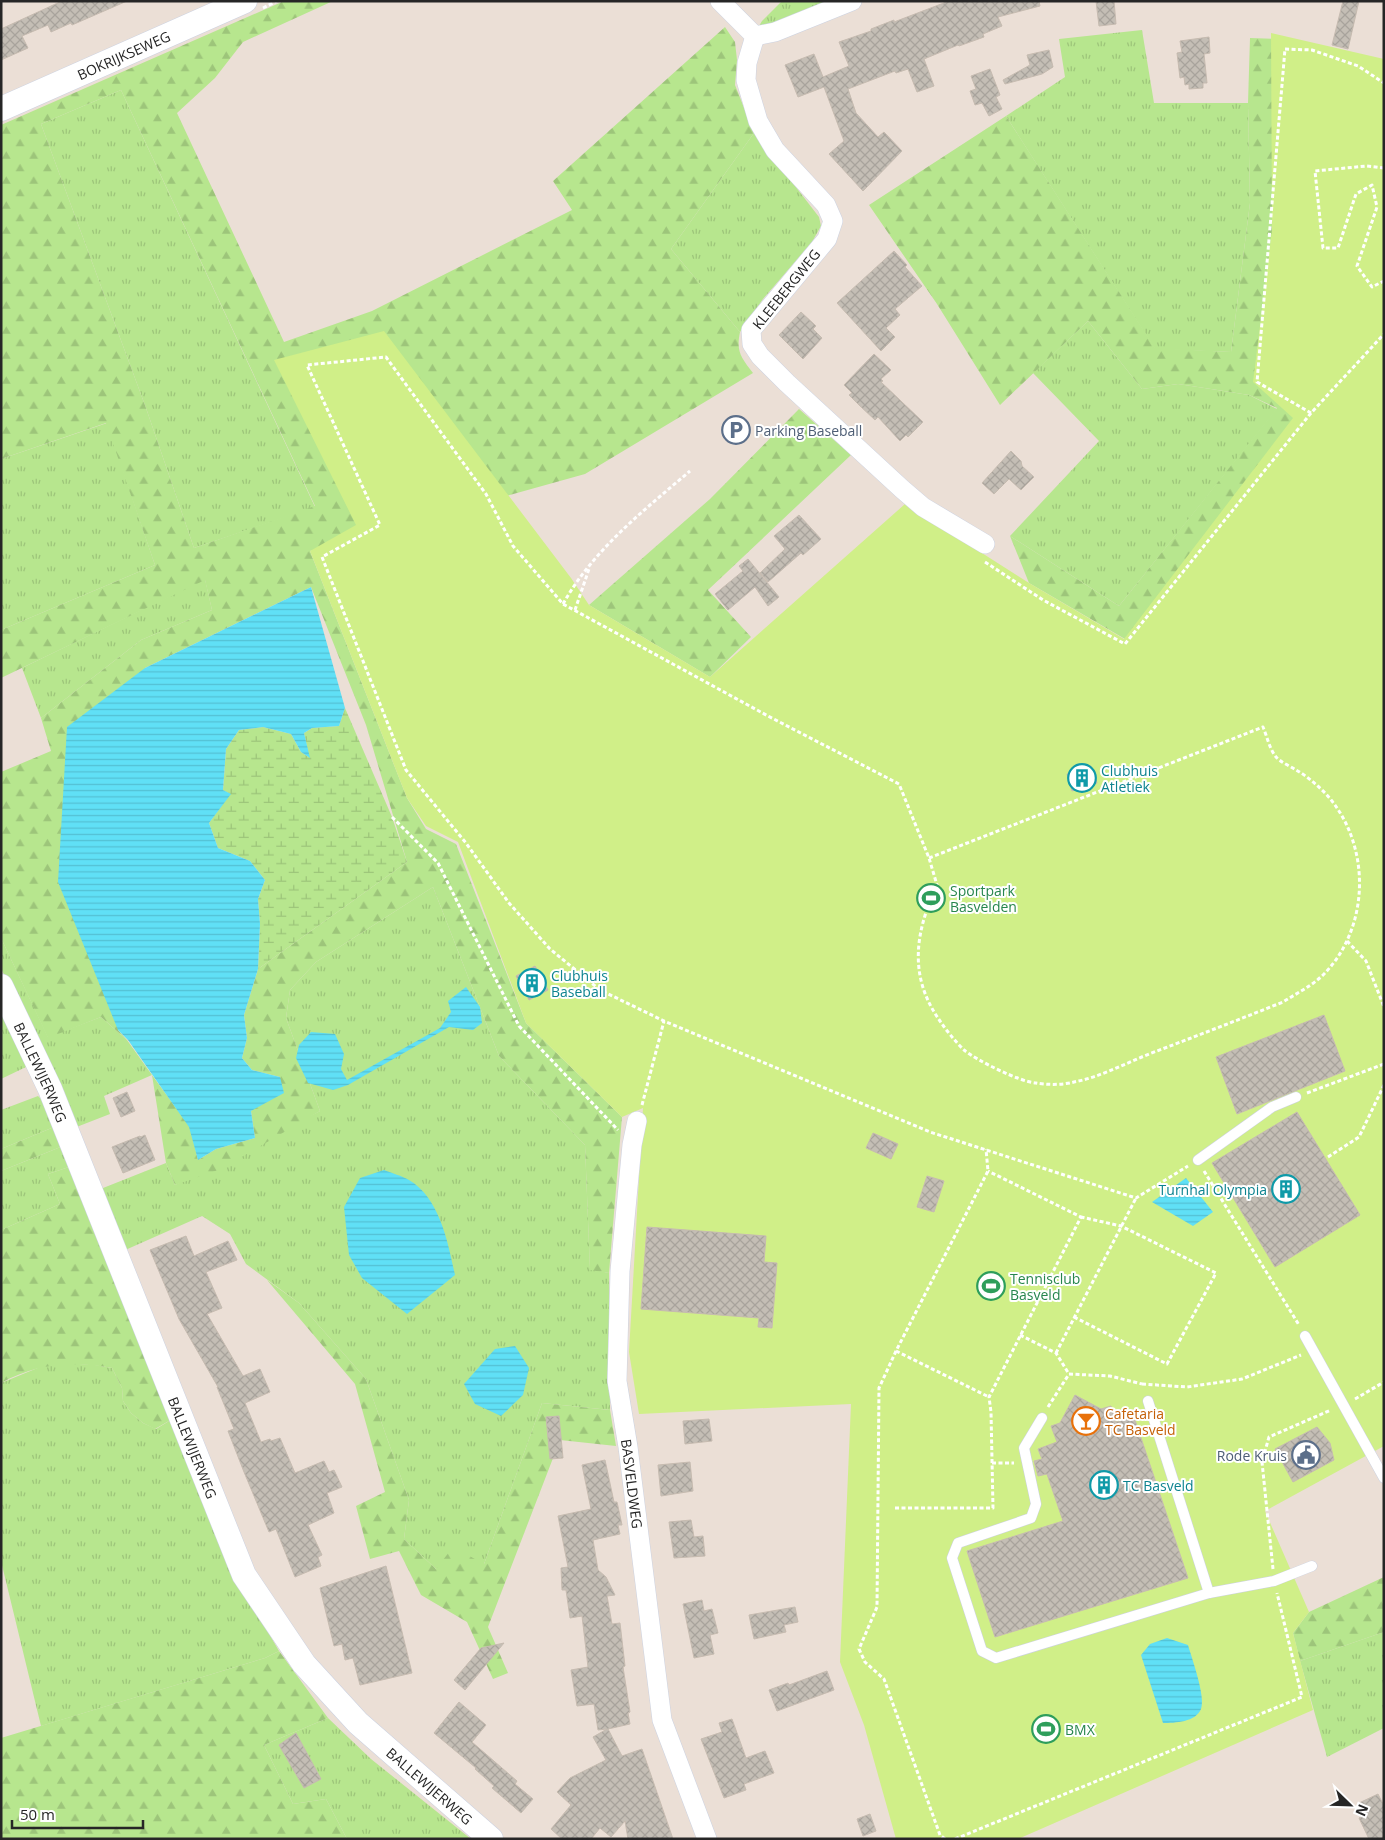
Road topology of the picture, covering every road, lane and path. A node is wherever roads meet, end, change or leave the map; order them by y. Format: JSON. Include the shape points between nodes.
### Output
{"nodes":[{"id":1,"x":245,"y":1,"type":"edge"},
{"id":2,"x":720,"y":1,"type":"edge"},
{"id":3,"x":852,"y":1,"type":"edge"},
{"id":4,"x":754,"y":36,"type":"junction"},
{"id":5,"x":1384,"y":83,"type":"edge"},
{"id":6,"x":1,"y":109,"type":"edge"},
{"id":7,"x":1384,"y":168,"type":"edge"},
{"id":8,"x":1384,"y":281,"type":"edge"},
{"id":9,"x":1384,"y":334,"type":"edge"},
{"id":10,"x":1311,"y":413,"type":"junction"},
{"id":11,"x":690,"y":471,"type":"dead end"},
{"id":12,"x":985,"y":553,"type":"joint"},
{"id":13,"x":590,"y":566,"type":"junction"},
{"id":14,"x":563,"y":604,"type":"junction"},
{"id":15,"x":575,"y":610,"type":"junction"},
{"id":16,"x":392,"y":817,"type":"dead end"},
{"id":17,"x":929,"y":858,"type":"junction"},
{"id":18,"x":1347,"y":941,"type":"junction"},
{"id":19,"x":1,"y":986,"type":"edge"},
{"id":20,"x":1384,"y":1007,"type":"edge"},
{"id":21,"x":664,"y":1022,"type":"junction"},
{"id":22,"x":1384,"y":1064,"type":"edge"},
{"id":23,"x":1383,"y":1088,"type":"edge"},
{"id":24,"x":1296,"y":1098,"type":"joint"},
{"id":25,"x":637,"y":1121,"type":"joint"},
{"id":26,"x":632,"y":1145,"type":"junction"},
{"id":27,"x":986,"y":1149,"type":"junction"},
{"id":28,"x":1328,"y":1157,"type":"dead end"},
{"id":29,"x":1198,"y":1160,"type":"junction"},
{"id":30,"x":988,"y":1171,"type":"junction"},
{"id":31,"x":1136,"y":1198,"type":"junction"},
{"id":32,"x":1081,"y":1217,"type":"junction"},
{"id":33,"x":1121,"y":1226,"type":"junction"},
{"id":34,"x":1074,"y":1317,"type":"junction"},
{"id":35,"x":1020,"y":1336,"type":"junction"},
{"id":36,"x":1305,"y":1336,"type":"joint"},
{"id":37,"x":1312,"y":1350,"type":"junction"},
{"id":38,"x":896,"y":1351,"type":"junction"},
{"id":39,"x":1056,"y":1353,"type":"junction"},
{"id":40,"x":1069,"y":1374,"type":"junction"},
{"id":41,"x":1384,"y":1382,"type":"edge"},
{"id":42,"x":1142,"y":1384,"type":"junction"},
{"id":43,"x":989,"y":1397,"type":"junction"},
{"id":44,"x":1148,"y":1401,"type":"joint"},
{"id":45,"x":1342,"y":1406,"type":"junction"},
{"id":46,"x":1042,"y":1418,"type":"joint"},
{"id":47,"x":992,"y":1463,"type":"junction"},
{"id":48,"x":1028,"y":1463,"type":"junction"},
{"id":49,"x":1384,"y":1478,"type":"edge"},
{"id":50,"x":895,"y":1508,"type":"dead end"},
{"id":51,"x":1312,"y":1566,"type":"dead end"},
{"id":52,"x":1274,"y":1581,"type":"junction"},
{"id":53,"x":1209,"y":1593,"type":"junction"},
{"id":54,"x":491,"y":1839,"type":"edge"},
{"id":55,"x":707,"y":1839,"type":"edge"},
{"id":56,"x":945,"y":1839,"type":"edge"},
{"id":57,"x":955,"y":1839,"type":"edge"}],
"edges":[{"from":1,"to":6,"type":"street","name":"BOKRIJKSEWEG"},
{"from":2,"to":4,"type":"street"},
{"from":3,"to":4,"type":"street","via":[[775,32]]},
{"from":4,"to":12,"type":"street","name":"KLEEBERGWEG","via":[[746,80],[758,122],[774,150],[826,205],[833,221],[827,239],[751,330],[752,344],[787,383],[902,489]]},
{"from":5,"to":10,"type":"path","via":[[1358,66],[1312,50],[1285,50],[1256,382]]},
{"from":7,"to":8,"type":"path","via":[[1366,166],[1315,170],[1323,248],[1338,248],[1356,194],[1372,185],[1377,207],[1357,266],[1372,287]]},
{"from":9,"to":10,"type":"path"},
{"from":10,"to":12,"type":"path","via":[[1125,644],[1043,600]]},
{"from":11,"to":13,"type":"path","via":[[627,524]]},
{"from":13,"to":14,"type":"path"},
{"from":13,"to":15,"type":"path"},
{"from":14,"to":15,"type":"path"},
{"from":14,"to":21,"type":"path","via":[[513,546],[486,494],[386,357],[307,365],[380,525],[322,557],[406,770],[466,843],[509,903],[550,949],[600,990]]},
{"from":15,"to":17,"type":"path","via":[[899,784]]},
{"from":16,"to":26,"type":"path","via":[[438,863],[519,1026]]},
{"from":17,"to":18,"type":"path","via":[[1263,727],[1276,757],[1326,794],[1354,842],[1360,882],[1355,921]]},
{"from":17,"to":18,"type":"path","via":[[937,885],[921,926],[918,947],[924,995],[944,1028],[965,1050],[993,1068],[1035,1084],[1073,1083],[1104,1073],[1283,1002],[1324,974]]},
{"from":18,"to":20,"type":"path","via":[[1366,961]]},
{"from":19,"to":54,"type":"street","name":"BALLEWIJERWEG","via":[[50,1089],[244,1575],[304,1664],[358,1723]]},
{"from":21,"to":25,"type":"path"},
{"from":21,"to":27,"type":"path","via":[[930,1132]]},
{"from":22,"to":24,"type":"path"},
{"from":23,"to":28,"type":"path","via":[[1359,1137]]},
{"from":24,"to":29,"type":"lane","via":[[1272,1106]]},
{"from":25,"to":26,"type":"street","name":"BASVELDWEG"},
{"from":26,"to":55,"type":"street","name":"BASVELDWEG","via":[[620,1271],[617,1381],[662,1720]]},
{"from":27,"to":30,"type":"path"},
{"from":27,"to":31,"type":"path"},
{"from":29,"to":31,"type":"path"},
{"from":29,"to":36,"type":"path"},
{"from":30,"to":32,"type":"path"},
{"from":30,"to":38,"type":"path"},
{"from":31,"to":33,"type":"path"},
{"from":32,"to":33,"type":"path"},
{"from":32,"to":35,"type":"path"},
{"from":33,"to":34,"type":"path"},
{"from":33,"to":34,"type":"path","via":[[1216,1273],[1168,1364]]},
{"from":34,"to":39,"type":"path"},
{"from":35,"to":39,"type":"path"},
{"from":35,"to":43,"type":"path"},
{"from":36,"to":37,"type":"lane"},
{"from":37,"to":42,"type":"path","via":[[1242,1379],[1187,1387]]},
{"from":37,"to":45,"type":"lane"},
{"from":38,"to":43,"type":"path"},
{"from":38,"to":56,"type":"path","via":[[879,1388],[877,1607],[859,1650],[865,1662],[884,1679],[940,1835]]},
{"from":39,"to":40,"type":"path"},
{"from":40,"to":42,"type":"path","via":[[1110,1376]]},
{"from":40,"to":46,"type":"path"},
{"from":41,"to":45,"type":"path"},
{"from":42,"to":44,"type":"path"},
{"from":43,"to":47,"type":"path"},
{"from":44,"to":53,"type":"lane"},
{"from":45,"to":49,"type":"lane"},
{"from":45,"to":52,"type":"path","via":[[1269,1437],[1262,1462]]},
{"from":46,"to":48,"type":"lane","via":[[1024,1448]]},
{"from":47,"to":48,"type":"path"},
{"from":47,"to":50,"type":"path","via":[[993,1508]]},
{"from":48,"to":53,"type":"lane","via":[[1036,1504],[1031,1518],[958,1543],[952,1558],[982,1651],[996,1658]]},
{"from":51,"to":52,"type":"lane"},
{"from":52,"to":53,"type":"lane"},
{"from":52,"to":57,"type":"path","via":[[1302,1698]]}]}
